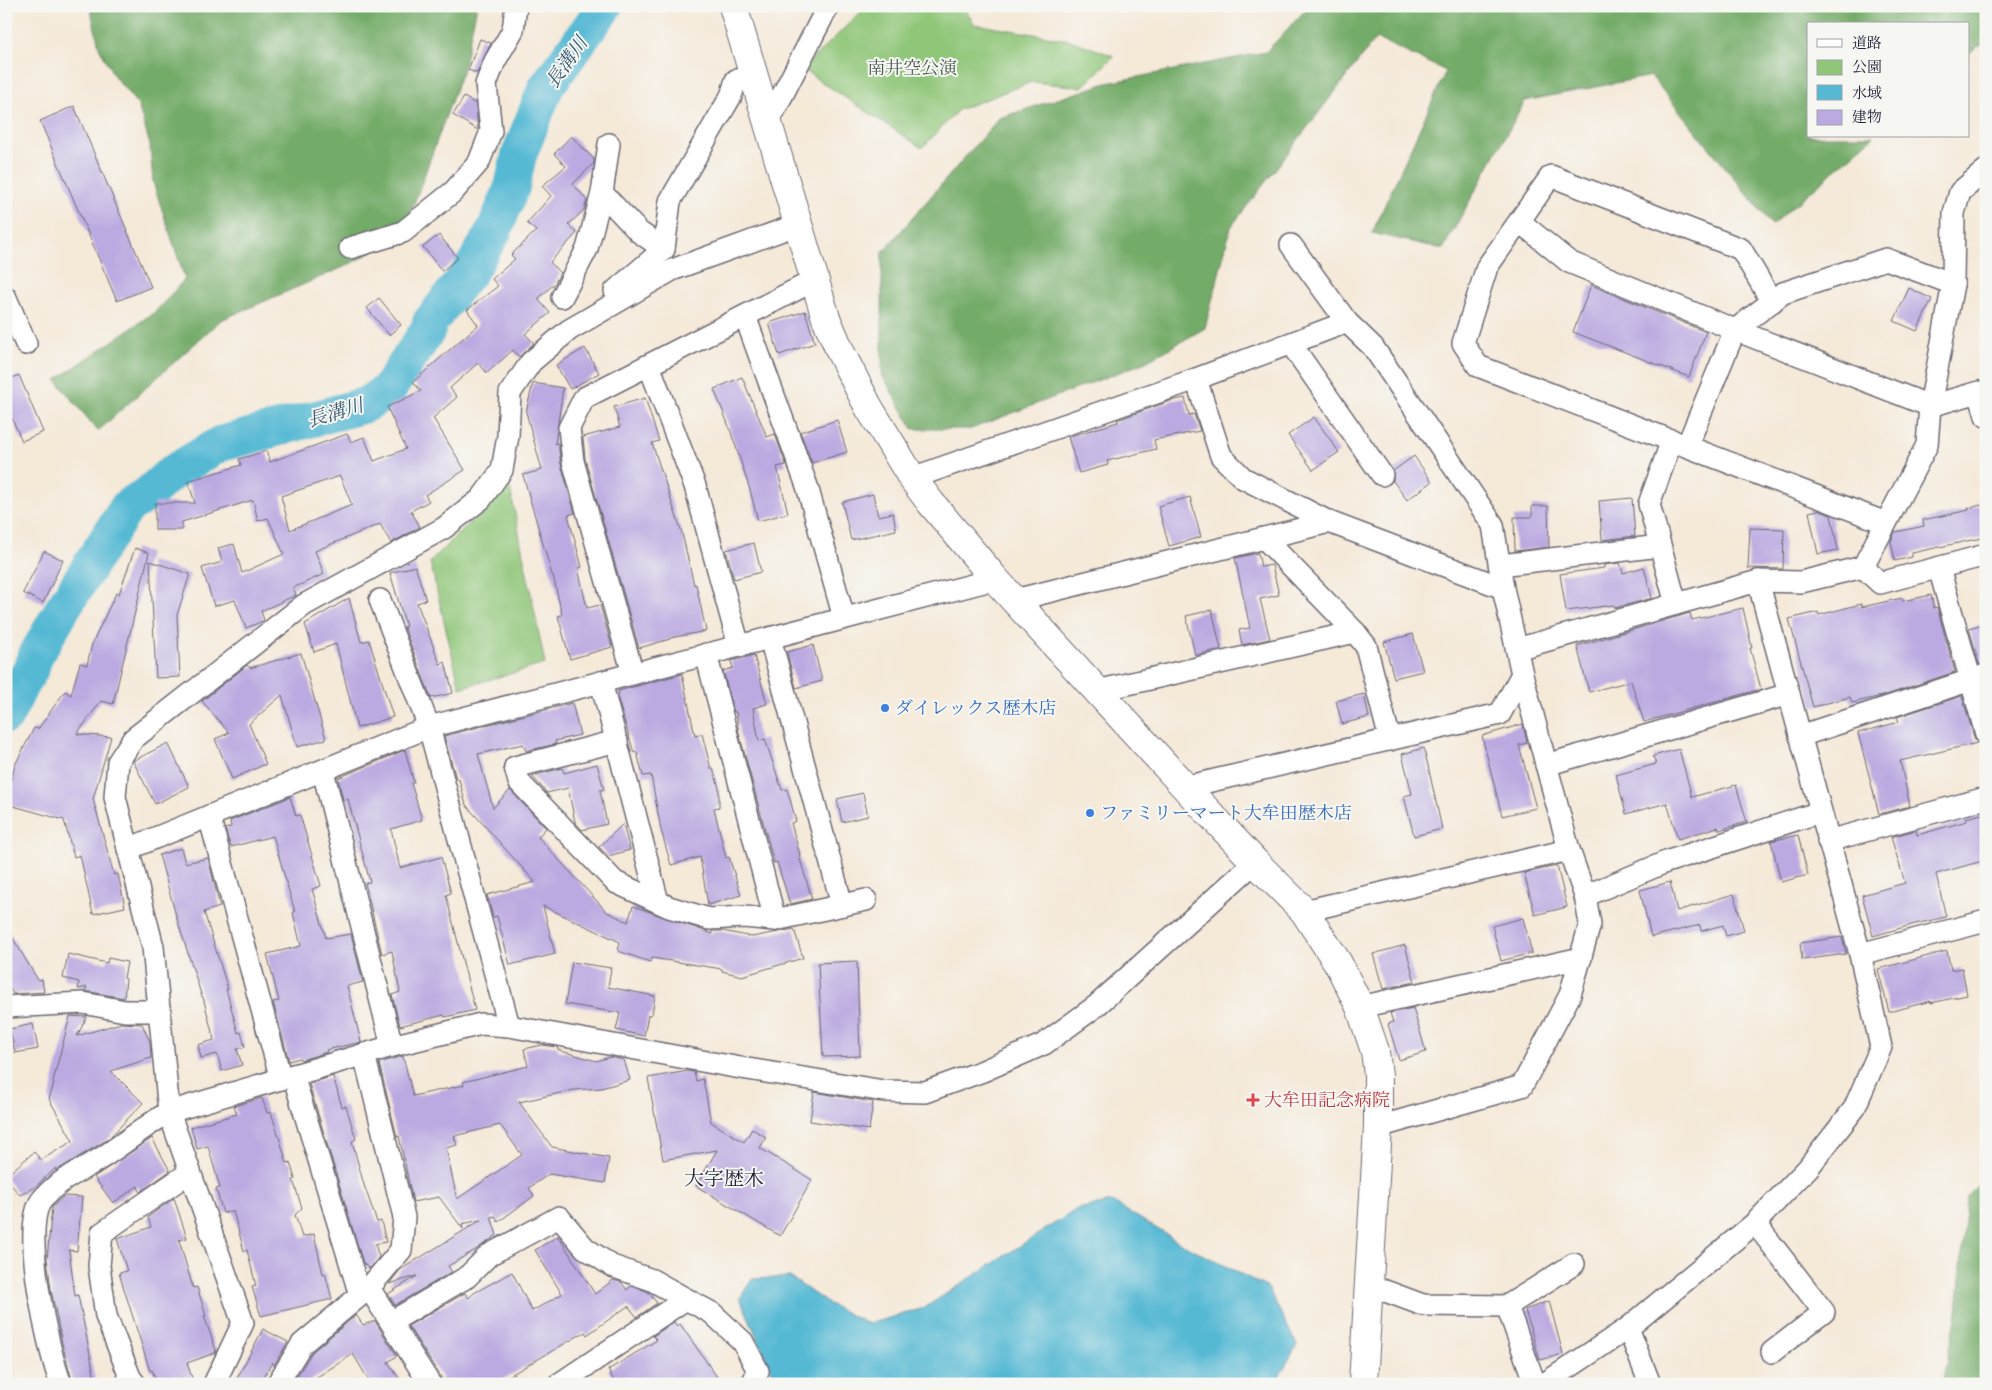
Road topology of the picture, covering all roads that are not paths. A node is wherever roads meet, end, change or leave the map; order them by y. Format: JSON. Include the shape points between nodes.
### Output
{"nodes":[{"id":1,"x":516,"y":6,"type":"edge"},
{"id":2,"x":733,"y":6,"type":"edge"},
{"id":3,"x":828,"y":6,"type":"edge"},
{"id":4,"x":736,"y":80,"type":"dead end"},
{"id":5,"x":768,"y":123,"type":"junction"},
{"id":6,"x":609,"y":144,"type":"dead end"},
{"id":7,"x":1986,"y":170,"type":"edge"},
{"id":8,"x":602,"y":193,"type":"junction"},
{"id":9,"x":1520,"y":222,"type":"junction"},
{"id":10,"x":799,"y":224,"type":"junction"},
{"id":11,"x":1291,"y":245,"type":"dead end"},
{"id":12,"x":350,"y":248,"type":"dead end"},
{"id":13,"x":664,"y":250,"type":"junction"},
{"id":14,"x":816,"y":280,"type":"junction"},
{"id":15,"x":1952,"y":284,"type":"junction"},
{"id":16,"x":562,"y":297,"type":"dead end"},
{"id":17,"x":6,"y":298,"type":"edge"},
{"id":18,"x":1772,"y":302,"type":"junction"},
{"id":19,"x":745,"y":316,"type":"junction"},
{"id":20,"x":1347,"y":322,"type":"junction"},
{"id":21,"x":569,"y":330,"type":"junction"},
{"id":22,"x":1735,"y":330,"type":"junction"},
{"id":23,"x":26,"y":344,"type":"dead end"},
{"id":24,"x":1291,"y":344,"type":"junction"},
{"id":25,"x":649,"y":365,"type":"junction"},
{"id":26,"x":1196,"y":379,"type":"junction"},
{"id":27,"x":1930,"y":406,"type":"junction"},
{"id":28,"x":1986,"y":416,"type":"edge"},
{"id":29,"x":1679,"y":443,"type":"junction"},
{"id":30,"x":1382,"y":475,"type":"dead end"},
{"id":31,"x":912,"y":478,"type":"junction"},
{"id":32,"x":1329,"y":522,"type":"junction"},
{"id":33,"x":1886,"y":523,"type":"junction"},
{"id":34,"x":1264,"y":538,"type":"junction"},
{"id":35,"x":1660,"y":546,"type":"junction"},
{"id":36,"x":1986,"y":555,"type":"edge"},
{"id":37,"x":1500,"y":566,"type":"junction"},
{"id":38,"x":1863,"y":567,"type":"junction"},
{"id":39,"x":1938,"y":568,"type":"junction"},
{"id":40,"x":995,"y":579,"type":"junction"},
{"id":41,"x":1758,"y":581,"type":"junction"},
{"id":42,"x":1504,"y":588,"type":"junction"},
{"id":43,"x":380,"y":600,"type":"dead end"},
{"id":44,"x":1015,"y":600,"type":"junction"},
{"id":45,"x":1676,"y":604,"type":"junction"},
{"id":46,"x":844,"y":618,"type":"junction"},
{"id":47,"x":1355,"y":632,"type":"junction"},
{"id":48,"x":770,"y":638,"type":"junction"},
{"id":49,"x":738,"y":646,"type":"junction"},
{"id":50,"x":1517,"y":649,"type":"junction"},
{"id":51,"x":706,"y":654,"type":"junction"},
{"id":52,"x":633,"y":674,"type":"junction"},
{"id":53,"x":1522,"y":674,"type":"junction"},
{"id":54,"x":1978,"y":678,"type":"edge"},
{"id":55,"x":601,"y":682,"type":"junction"},
{"id":56,"x":1097,"y":691,"type":"junction"},
{"id":57,"x":1789,"y":694,"type":"junction"},
{"id":58,"x":428,"y":727,"type":"junction"},
{"id":59,"x":1986,"y":734,"type":"edge"},
{"id":60,"x":1800,"y":736,"type":"junction"},
{"id":61,"x":1390,"y":740,"type":"junction"},
{"id":62,"x":617,"y":741,"type":"junction"},
{"id":63,"x":1546,"y":765,"type":"junction"},
{"id":64,"x":323,"y":771,"type":"junction"},
{"id":65,"x":1185,"y":788,"type":"junction"},
{"id":66,"x":1986,"y":798,"type":"edge"},
{"id":67,"x":1820,"y":812,"type":"junction"},
{"id":68,"x":209,"y":816,"type":"junction"},
{"id":69,"x":1828,"y":841,"type":"junction"},
{"id":70,"x":128,"y":848,"type":"junction"},
{"id":71,"x":1568,"y":850,"type":"junction"},
{"id":72,"x":1255,"y":862,"type":"junction"},
{"id":73,"x":1585,"y":896,"type":"junction"},
{"id":74,"x":866,"y":900,"type":"dead end"},
{"id":75,"x":658,"y":902,"type":"junction"},
{"id":76,"x":842,"y":905,"type":"junction"},
{"id":77,"x":1304,"y":911,"type":"junction"},
{"id":78,"x":775,"y":920,"type":"junction"},
{"id":79,"x":1986,"y":920,"type":"edge"},
{"id":80,"x":1860,"y":954,"type":"junction"},
{"id":81,"x":1581,"y":958,"type":"junction"},
{"id":82,"x":6,"y":1007,"type":"edge"},
{"id":83,"x":1360,"y":1007,"type":"junction"},
{"id":84,"x":160,"y":1011,"type":"junction"},
{"id":85,"x":508,"y":1026,"type":"junction"},
{"id":86,"x":392,"y":1046,"type":"junction"},
{"id":87,"x":364,"y":1054,"type":"junction"},
{"id":88,"x":287,"y":1077,"type":"junction"},
{"id":89,"x":169,"y":1112,"type":"junction"},
{"id":90,"x":1378,"y":1127,"type":"junction"},
{"id":91,"x":190,"y":1172,"type":"junction"},
{"id":92,"x":1755,"y":1223,"type":"junction"},
{"id":93,"x":1574,"y":1264,"type":"dead end"},
{"id":94,"x":1369,"y":1285,"type":"junction"},
{"id":95,"x":365,"y":1291,"type":"junction"},
{"id":96,"x":686,"y":1299,"type":"junction"},
{"id":97,"x":1507,"y":1306,"type":"junction"},
{"id":98,"x":391,"y":1322,"type":"junction"},
{"id":99,"x":1628,"y":1328,"type":"junction"},
{"id":100,"x":1772,"y":1352,"type":"dead end"},
{"id":101,"x":61,"y":1384,"type":"edge"},
{"id":102,"x":135,"y":1384,"type":"edge"},
{"id":103,"x":214,"y":1384,"type":"edge"},
{"id":104,"x":277,"y":1384,"type":"edge"},
{"id":105,"x":430,"y":1384,"type":"edge"},
{"id":106,"x":558,"y":1384,"type":"edge"},
{"id":107,"x":752,"y":1384,"type":"edge"},
{"id":108,"x":1363,"y":1384,"type":"edge"},
{"id":109,"x":1535,"y":1384,"type":"edge"},
{"id":110,"x":1544,"y":1384,"type":"edge"},
{"id":111,"x":1650,"y":1384,"type":"edge"}],
"edges":[{"from":1,"to":12,"type":"street","via":[[513,30],[486,84],[491,131],[479,162],[454,191],[403,232]]},
{"from":2,"to":5,"type":"street"},
{"from":3,"to":5,"type":"street"},
{"from":4,"to":13,"type":"street","via":[[731,96],[670,201]]},
{"from":5,"to":10,"type":"street"},
{"from":6,"to":8,"type":"street"},
{"from":7,"to":15,"type":"street","via":[[1960,192],[1954,213]]},
{"from":8,"to":13,"type":"street","via":[[639,232]]},
{"from":8,"to":16,"type":"street","via":[[587,249]]},
{"from":9,"to":18,"type":"street","via":[[1551,176],[1741,249]]},
{"from":9,"to":22,"type":"street","via":[[1570,262]]},
{"from":9,"to":29,"type":"street","via":[[1487,267],[1463,343],[1478,366]]},
{"from":10,"to":14,"type":"street"},
{"from":10,"to":21,"type":"street","via":[[672,270]]},
{"from":11,"to":20,"type":"street"},
{"from":13,"to":21,"type":"street"},
{"from":14,"to":19,"type":"street"},
{"from":14,"to":31,"type":"street","via":[[826,318],[841,353],[868,406]]},
{"from":15,"to":18,"type":"street","via":[[1886,259],[1783,293]]},
{"from":15,"to":27,"type":"street"},
{"from":17,"to":23,"type":"street"},
{"from":18,"to":22,"type":"street"},
{"from":19,"to":25,"type":"street"},
{"from":19,"to":46,"type":"street","via":[[807,486]]},
{"from":20,"to":24,"type":"street"},
{"from":20,"to":37,"type":"street","via":[[1372,347],[1493,526]]},
{"from":21,"to":70,"type":"street","via":[[531,362],[510,393],[502,470],[481,499],[444,528],[304,605],[133,739],[118,762],[115,797]]},
{"from":22,"to":27,"type":"street"},
{"from":22,"to":29,"type":"street"},
{"from":24,"to":26,"type":"street"},
{"from":24,"to":30,"type":"street"},
{"from":25,"to":49,"type":"street","via":[[695,486]]},
{"from":25,"to":52,"type":"street","via":[[584,398],[569,428],[573,461]]},
{"from":26,"to":31,"type":"street"},
{"from":26,"to":32,"type":"street","via":[[1221,456],[1243,478]]},
{"from":27,"to":28,"type":"street","via":[[1979,392]]},
{"from":27,"to":33,"type":"street","via":[[1927,445]]},
{"from":29,"to":33,"type":"street"},
{"from":29,"to":35,"type":"street","via":[[1649,504]]},
{"from":31,"to":40,"type":"street"},
{"from":32,"to":34,"type":"street"},
{"from":32,"to":42,"type":"street"},
{"from":33,"to":38,"type":"street"},
{"from":34,"to":44,"type":"street"},
{"from":34,"to":47,"type":"street"},
{"from":35,"to":37,"type":"street"},
{"from":35,"to":45,"type":"street"},
{"from":36,"to":39,"type":"street"},
{"from":37,"to":42,"type":"street"},
{"from":38,"to":39,"type":"street","via":[[1880,583]]},
{"from":38,"to":41,"type":"street","via":[[1801,582]]},
{"from":39,"to":54,"type":"street"},
{"from":40,"to":44,"type":"street"},
{"from":40,"to":46,"type":"street"},
{"from":41,"to":45,"type":"street"},
{"from":41,"to":57,"type":"street"},
{"from":42,"to":50,"type":"street"},
{"from":43,"to":58,"type":"street"},
{"from":44,"to":56,"type":"street"},
{"from":45,"to":50,"type":"street"},
{"from":46,"to":48,"type":"street"},
{"from":47,"to":56,"type":"street"},
{"from":47,"to":61,"type":"street","via":[[1366,646]]},
{"from":48,"to":49,"type":"street"},
{"from":48,"to":76,"type":"street"},
{"from":49,"to":51,"type":"street"},
{"from":50,"to":53,"type":"street"},
{"from":51,"to":52,"type":"street"},
{"from":51,"to":78,"type":"street"},
{"from":52,"to":55,"type":"street"},
{"from":53,"to":61,"type":"street","via":[[1500,714]]},
{"from":53,"to":63,"type":"street"},
{"from":54,"to":59,"type":"street"},
{"from":54,"to":60,"type":"street"},
{"from":55,"to":58,"type":"street"},
{"from":55,"to":62,"type":"street"},
{"from":56,"to":65,"type":"street"},
{"from":57,"to":60,"type":"street"},
{"from":57,"to":63,"type":"street"},
{"from":58,"to":64,"type":"street"},
{"from":58,"to":85,"type":"street"},
{"from":60,"to":67,"type":"street"},
{"from":61,"to":65,"type":"street"},
{"from":62,"to":75,"type":"street"},
{"from":62,"to":75,"type":"street","via":[[515,767],[519,782],[615,882]]},
{"from":63,"to":71,"type":"street"},
{"from":64,"to":68,"type":"street"},
{"from":64,"to":86,"type":"street"},
{"from":65,"to":72,"type":"street"},
{"from":66,"to":69,"type":"street"},
{"from":67,"to":69,"type":"street"},
{"from":67,"to":73,"type":"street","via":[[1666,862]]},
{"from":68,"to":70,"type":"street"},
{"from":68,"to":88,"type":"street"},
{"from":69,"to":80,"type":"street"},
{"from":70,"to":84,"type":"street","via":[[153,947]]},
{"from":71,"to":73,"type":"street"},
{"from":71,"to":77,"type":"street"},
{"from":72,"to":77,"type":"street"},
{"from":72,"to":85,"type":"street","via":[[1096,1006],[1044,1044],[924,1092],[865,1088]]},
{"from":73,"to":81,"type":"street","via":[[1590,924]]},
{"from":74,"to":76,"type":"street"},
{"from":75,"to":78,"type":"street","via":[[709,918]]},
{"from":76,"to":78,"type":"street"},
{"from":77,"to":83,"type":"street","via":[[1338,963]]},
{"from":79,"to":80,"type":"street"},
{"from":80,"to":92,"type":"street","via":[[1881,1047],[1854,1109],[1808,1168]]},
{"from":81,"to":83,"type":"street"},
{"from":81,"to":90,"type":"street","via":[[1570,996],[1522,1086]]},
{"from":82,"to":84,"type":"street","via":[[83,1003],[125,1012]]},
{"from":83,"to":90,"type":"street","via":[[1375,1051]]},
{"from":84,"to":89,"type":"street"},
{"from":85,"to":86,"type":"street","via":[[481,1024]]},
{"from":86,"to":87,"type":"street"},
{"from":87,"to":88,"type":"street"},
{"from":87,"to":95,"type":"street","via":[[404,1216],[401,1250]]},
{"from":88,"to":89,"type":"street"},
{"from":88,"to":95,"type":"street"},
{"from":89,"to":91,"type":"street"},
{"from":89,"to":101,"type":"street","via":[[52,1189],[40,1202],[34,1225],[39,1301]]},
{"from":90,"to":94,"type":"street"},
{"from":91,"to":102,"type":"street","via":[[102,1233],[99,1266],[106,1316]]},
{"from":91,"to":103,"type":"street","via":[[243,1323]]},
{"from":92,"to":99,"type":"street"},
{"from":92,"to":100,"type":"street","via":[[1824,1312]]},
{"from":93,"to":97,"type":"street"},
{"from":94,"to":97,"type":"street","via":[[1422,1305]]},
{"from":94,"to":108,"type":"street"},
{"from":95,"to":98,"type":"street"},
{"from":95,"to":104,"type":"street","via":[[302,1344]]},
{"from":96,"to":98,"type":"street","via":[[652,1280],[612,1266],[585,1248],[559,1217],[489,1256],[467,1277]]},
{"from":96,"to":106,"type":"street"},
{"from":96,"to":107,"type":"street","via":[[712,1314],[743,1342],[758,1371]]},
{"from":97,"to":109,"type":"street"},
{"from":98,"to":105,"type":"street"},
{"from":99,"to":110,"type":"street"},
{"from":99,"to":111,"type":"street"}]}
